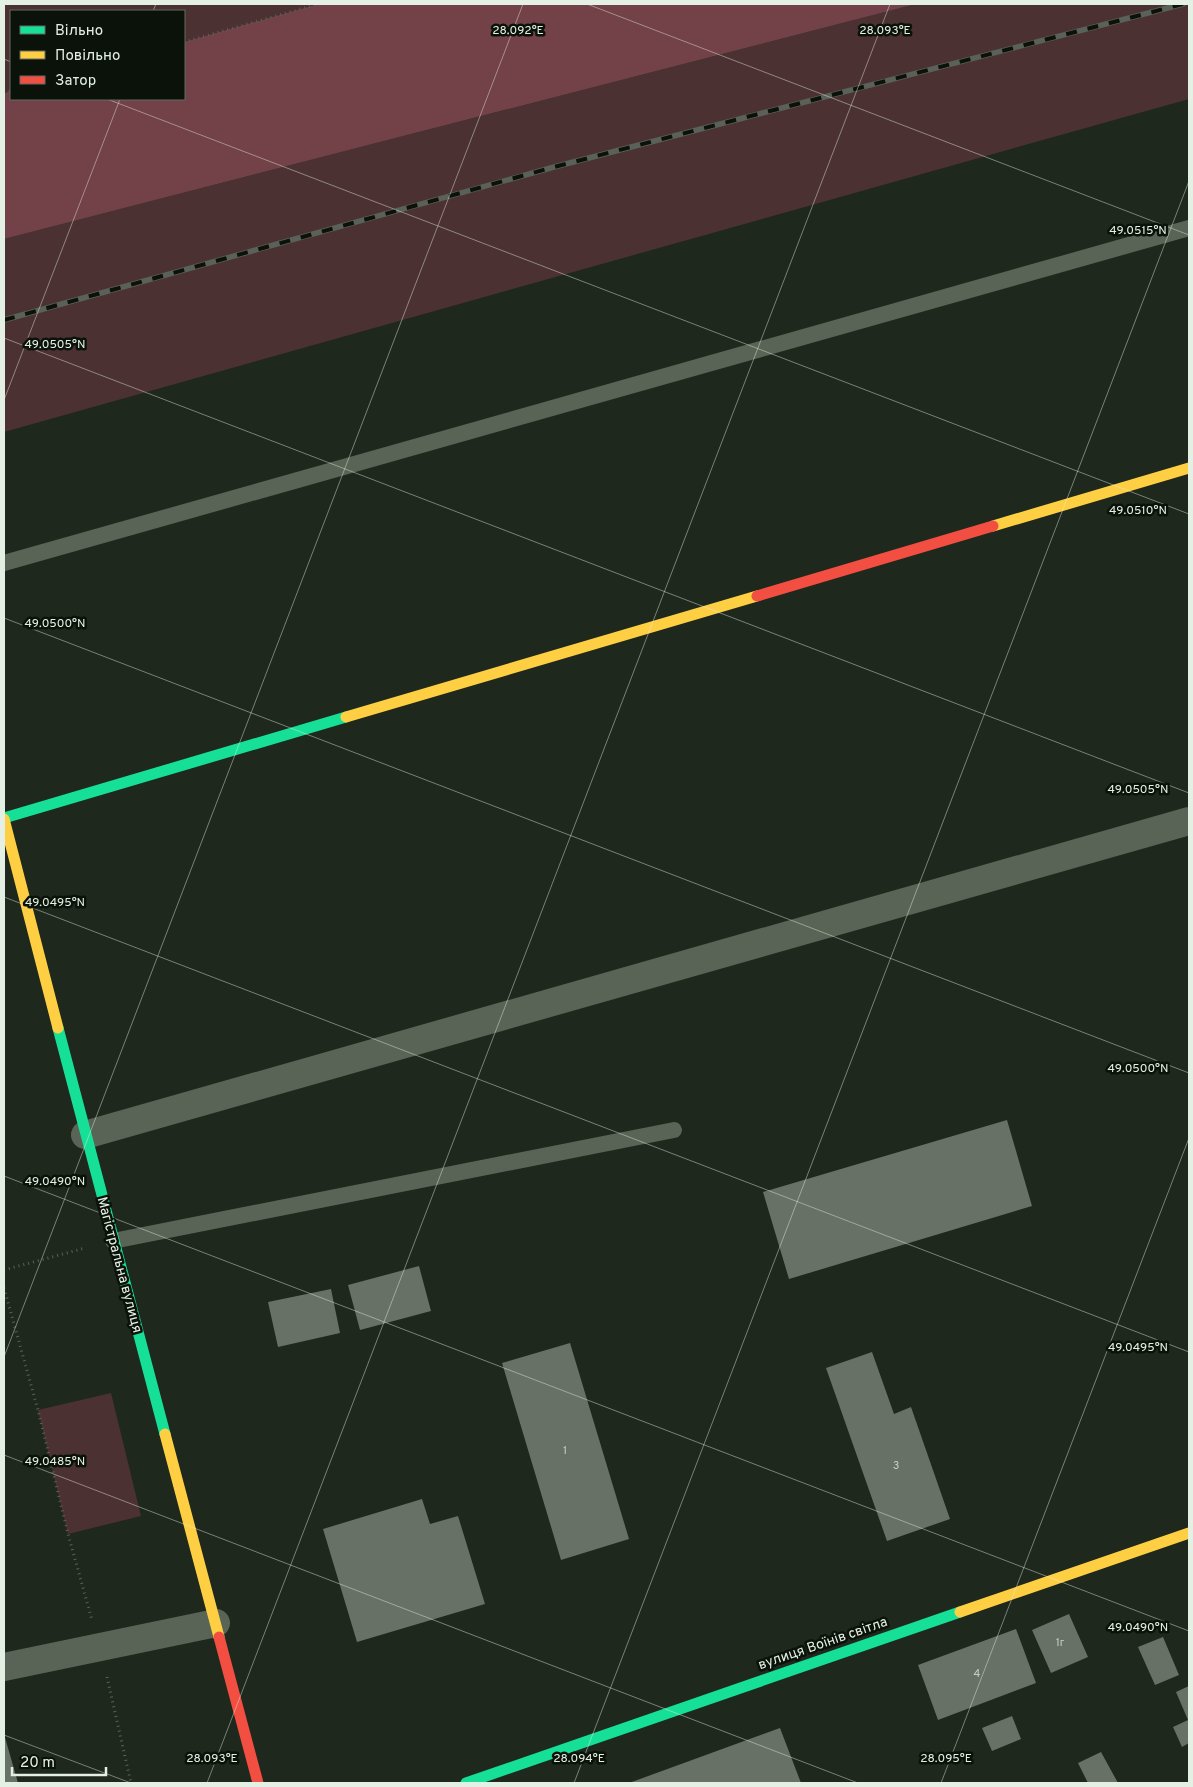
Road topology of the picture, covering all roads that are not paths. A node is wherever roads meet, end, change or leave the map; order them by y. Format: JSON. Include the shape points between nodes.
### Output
{"nodes":[{"id":1,"x":1189,"y":228,"type":"edge"},
{"id":2,"x":1189,"y":468,"type":"edge"},
{"id":3,"x":4,"y":563,"type":"edge"},
{"id":4,"x":4,"y":818,"type":"edge"},
{"id":5,"x":1189,"y":820,"type":"edge"},
{"id":6,"x":674,"y":1130,"type":"dead end"},
{"id":7,"x":85,"y":1135,"type":"junction"},
{"id":8,"x":112,"y":1241,"type":"junction"},
{"id":9,"x":1189,"y":1533,"type":"edge"},
{"id":10,"x":216,"y":1623,"type":"junction"},
{"id":11,"x":4,"y":1667,"type":"edge"},
{"id":12,"x":258,"y":1783,"type":"edge"},
{"id":13,"x":466,"y":1783,"type":"edge"}],
"edges":[{"from":1,"to":3,"type":"lane"},
{"from":2,"to":4,"type":"street"},
{"from":4,"to":7,"type":"street","name":"Магістральна вулиця"},
{"from":5,"to":7,"type":"street"},
{"from":6,"to":8,"type":"lane"},
{"from":7,"to":8,"type":"street","name":"Магістральна вулиця"},
{"from":8,"to":10,"type":"street","name":"Магістральна вулиця"},
{"from":9,"to":13,"type":"street","name":"вулиця Воїнів світла"},
{"from":10,"to":11,"type":"street"},
{"from":10,"to":12,"type":"street","name":"Магістральна вулиця"}]}
